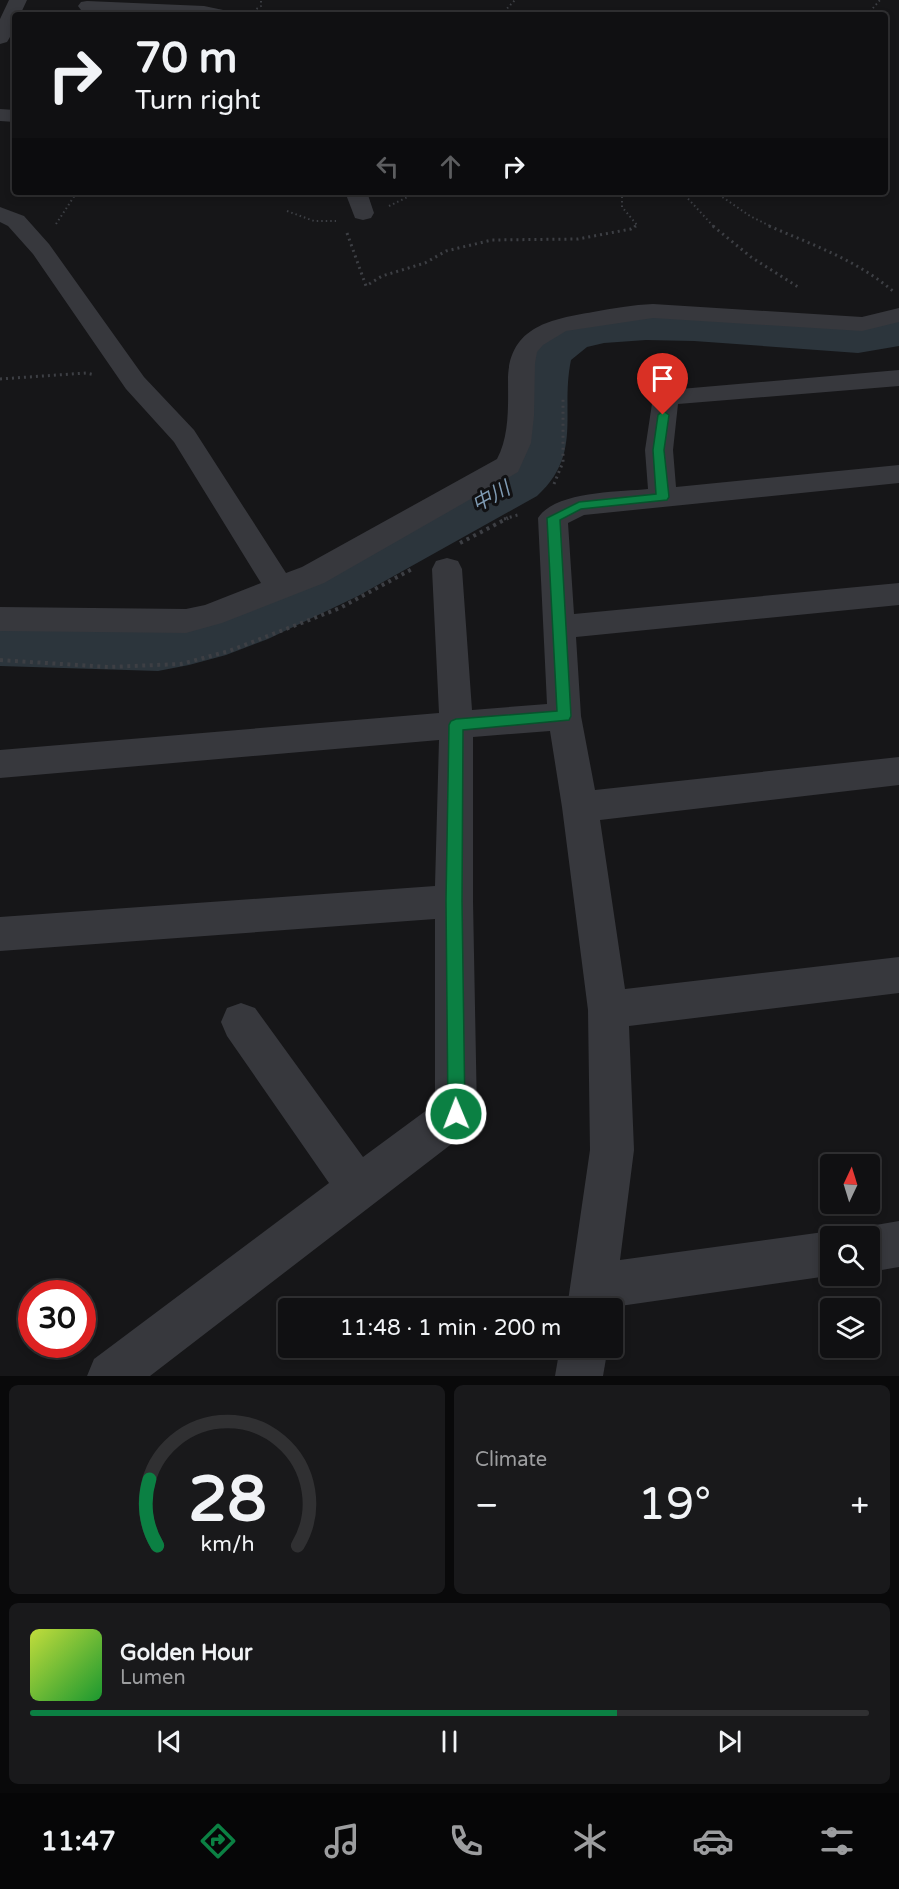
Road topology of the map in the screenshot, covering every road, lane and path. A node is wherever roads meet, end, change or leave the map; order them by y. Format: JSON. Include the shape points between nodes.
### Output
{"nodes":[{"id":1,"x":261,"y":0,"type":"edge"},
{"id":2,"x":515,"y":0,"type":"edge"},
{"id":3,"x":880,"y":0,"type":"edge"},
{"id":4,"x":86,"y":7,"type":"edge"},
{"id":5,"x":183,"y":12,"type":"edge"},
{"id":6,"x":251,"y":12,"type":"edge"},
{"id":7,"x":504,"y":12,"type":"edge"},
{"id":8,"x":870,"y":12,"type":"edge"},
{"id":9,"x":12,"y":13,"type":"edge"},
{"id":10,"x":0,"y":38,"type":"edge"},
{"id":11,"x":74,"y":195,"type":"edge"},
{"id":12,"x":622,"y":195,"type":"edge"},
{"id":13,"x":684,"y":195,"type":"edge"},
{"id":14,"x":719,"y":195,"type":"edge"},
{"id":15,"x":0,"y":214,"type":"edge"},
{"id":16,"x":52,"y":229,"type":"dead end"},
{"id":17,"x":346,"y":230,"type":"dead end"},
{"id":18,"x":798,"y":287,"type":"dead end"},
{"id":19,"x":899,"y":300,"type":"edge"},
{"id":20,"x":899,"y":315,"type":"edge"},
{"id":21,"x":899,"y":378,"type":"edge"},
{"id":22,"x":0,"y":379,"type":"edge"},
{"id":23,"x":135,"y":383,"type":"junction"},
{"id":24,"x":563,"y":396,"type":"dead end"},
{"id":25,"x":899,"y":474,"type":"edge"},
{"id":26,"x":552,"y":486,"type":"dead end"},
{"id":27,"x":663,"y":497,"type":"junction"},
{"id":28,"x":447,"y":570,"type":"dead end"},
{"id":29,"x":279,"y":587,"type":"junction"},
{"id":30,"x":899,"y":594,"type":"edge"},
{"id":31,"x":0,"y":619,"type":"edge"},
{"id":32,"x":558,"y":627,"type":"junction"},
{"id":33,"x":564,"y":716,"type":"junction"},
{"id":34,"x":456,"y":725,"type":"junction"},
{"id":35,"x":0,"y":764,"type":"edge"},
{"id":36,"x":899,"y":771,"type":"edge"},
{"id":37,"x":580,"y":807,"type":"junction"},
{"id":38,"x":454,"y":901,"type":"junction"},
{"id":39,"x":0,"y":934,"type":"edge"},
{"id":40,"x":899,"y":975,"type":"edge"},
{"id":41,"x":608,"y":1010,"type":"junction"},
{"id":42,"x":241,"y":1022,"type":"dead end"},
{"id":43,"x":358,"y":1187,"type":"junction"},
{"id":44,"x":899,"y":1244,"type":"edge"},
{"id":45,"x":880,"y":1247,"type":"edge"},
{"id":46,"x":820,"y":1256,"type":"edge"},
{"id":47,"x":592,"y":1298,"type":"edge"},
{"id":48,"x":582,"y":1358,"type":"edge"},
{"id":49,"x":111,"y":1376,"type":"edge"},
{"id":50,"x":579,"y":1376,"type":"edge"}],
"edges":[{"from":1,"to":6,"type":"path","via":[[261,6]]},
{"from":2,"to":7,"type":"path"},
{"from":3,"to":8,"type":"path"},
{"from":4,"to":5,"type":"street"},
{"from":9,"to":10,"type":"street"},
{"from":11,"to":16,"type":"path"},
{"from":12,"to":17,"type":"path","via":[[622,207],[637,225],[631,230],[578,239],[492,240],[446,251],[366,286]]},
{"from":13,"to":18,"type":"path","via":[[694,210],[773,274]]},
{"from":14,"to":19,"type":"path","via":[[759,222],[842,255],[883,282]]},
{"from":15,"to":23,"type":"street","via":[[16,221],[41,249]]},
{"from":20,"to":29,"type":"street","via":[[862,324],[652,311],[593,318],[545,331],[525,351],[518,444],[508,465],[313,575]]},
{"from":21,"to":27,"type":"street","via":[[666,397],[658,450]]},
{"from":22,"to":23,"type":"path","via":[[86,374],[123,384]]},
{"from":23,"to":29,"type":"street","via":[[184,436]]},
{"from":24,"to":26,"type":"path","via":[[563,462]]},
{"from":25,"to":27,"type":"street"},
{"from":27,"to":32,"type":"street","via":[[579,506],[554,518]]},
{"from":28,"to":34,"type":"street"},
{"from":29,"to":31,"type":"street","via":[[186,621]]},
{"from":30,"to":32,"type":"street"},
{"from":32,"to":33,"type":"street"},
{"from":33,"to":34,"type":"street"},
{"from":33,"to":37,"type":"street"},
{"from":34,"to":35,"type":"street"},
{"from":34,"to":38,"type":"street"},
{"from":36,"to":37,"type":"street"},
{"from":37,"to":41,"type":"street"},
{"from":38,"to":39,"type":"street"},
{"from":38,"to":43,"type":"street","via":[[456,1114]]},
{"from":40,"to":41,"type":"street"},
{"from":41,"to":47,"type":"street","via":[[612,1150]]},
{"from":42,"to":43,"type":"street"},
{"from":43,"to":49,"type":"street"},
{"from":44,"to":45,"type":"street"},
{"from":46,"to":47,"type":"street"},
{"from":48,"to":50,"type":"street"}]}
